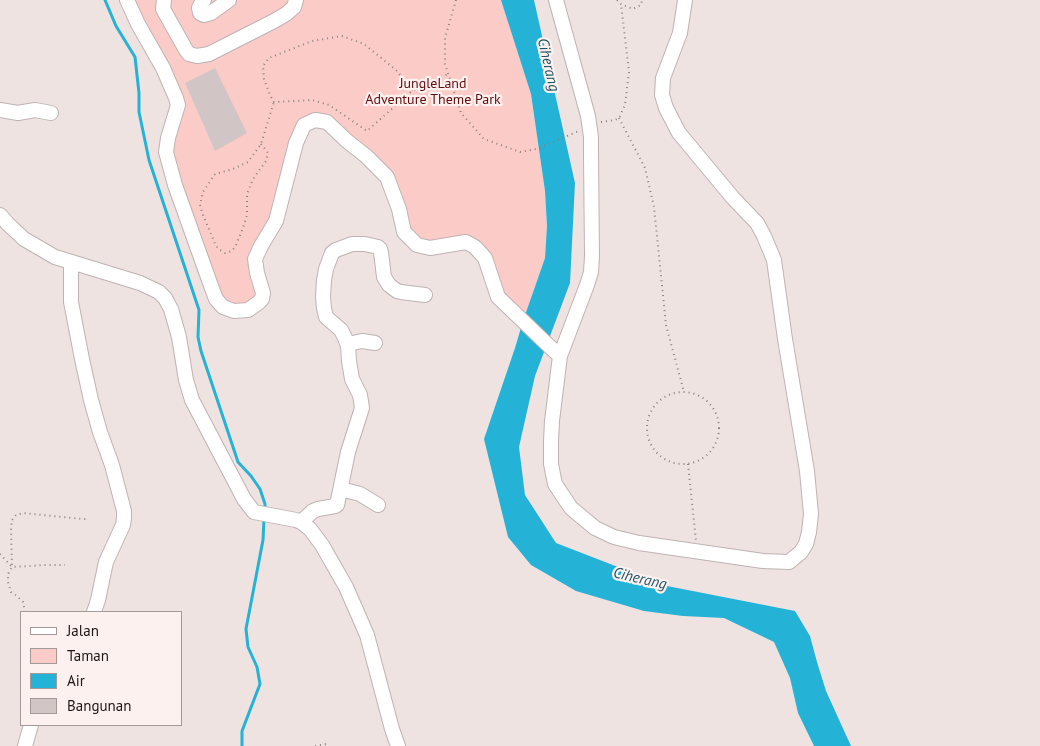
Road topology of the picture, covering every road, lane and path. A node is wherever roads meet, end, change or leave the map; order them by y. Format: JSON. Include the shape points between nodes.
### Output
{"nodes":[{"id":1,"x":127,"y":0,"type":"edge"},
{"id":2,"x":164,"y":0,"type":"edge"},
{"id":3,"x":204,"y":0,"type":"edge"},
{"id":4,"x":229,"y":0,"type":"edge"},
{"id":5,"x":296,"y":0,"type":"edge"},
{"id":6,"x":456,"y":0,"type":"edge"},
{"id":7,"x":556,"y":0,"type":"edge"},
{"id":8,"x":618,"y":0,"type":"edge"},
{"id":9,"x":642,"y":0,"type":"edge"},
{"id":10,"x":685,"y":0,"type":"edge"},
{"id":11,"x":620,"y":4,"type":"junction"},
{"id":12,"x":448,"y":74,"type":"junction"},
{"id":13,"x":413,"y":90,"type":"junction"},
{"id":14,"x":274,"y":102,"type":"junction"},
{"id":15,"x":0,"y":110,"type":"edge"},
{"id":16,"x":52,"y":114,"type":"dead end"},
{"id":17,"x":620,"y":118,"type":"junction"},
{"id":18,"x":585,"y":129,"type":"junction"},
{"id":19,"x":261,"y":144,"type":"junction"},
{"id":20,"x":0,"y":215,"type":"edge"},
{"id":21,"x":71,"y":262,"type":"junction"},
{"id":22,"x":425,"y":295,"type":"dead end"},
{"id":23,"x":375,"y":343,"type":"dead end"},
{"id":24,"x":348,"y":346,"type":"junction"},
{"id":25,"x":560,"y":356,"type":"junction"},
{"id":26,"x":684,"y":392,"type":"junction"},
{"id":27,"x":688,"y":464,"type":"junction"},
{"id":28,"x":340,"y":489,"type":"junction"},
{"id":29,"x":378,"y":505,"type":"dead end"},
{"id":30,"x":89,"y":519,"type":"dead end"},
{"id":31,"x":301,"y":522,"type":"junction"},
{"id":32,"x":698,"y":551,"type":"junction"},
{"id":33,"x":0,"y":554,"type":"edge"},
{"id":34,"x":65,"y":565,"type":"dead end"},
{"id":35,"x":12,"y":567,"type":"junction"},
{"id":36,"x":25,"y":611,"type":"edge"},
{"id":37,"x":94,"y":611,"type":"edge"},
{"id":38,"x":31,"y":726,"type":"edge"},
{"id":39,"x":326,"y":744,"type":"dead end"},
{"id":40,"x":25,"y":746,"type":"edge"},
{"id":41,"x":316,"y":746,"type":"edge"},
{"id":42,"x":398,"y":746,"type":"edge"}],
"edges":[{"from":1,"to":25,"type":"street","via":[[176,98],[178,105],[166,152],[209,282],[223,307],[234,312],[248,310],[262,299],[264,292],[255,259],[276,221],[296,143],[304,125],[315,120],[327,122],[387,177],[404,232],[417,245],[430,248],[466,242],[475,247],[485,258],[498,297]]},
{"from":2,"to":5,"type":"street","via":[[164,9],[186,50],[197,56],[209,54],[274,21],[294,7]]},
{"from":3,"to":4,"type":"street","via":[[199,8],[204,15]]},
{"from":6,"to":12,"type":"path","via":[[445,38]]},
{"from":7,"to":18,"type":"street","via":[[588,116]]},
{"from":8,"to":11,"type":"path"},
{"from":9,"to":11,"type":"path","via":[[641,5],[633,9]]},
{"from":10,"to":32,"type":"street","via":[[680,33],[663,78],[662,95],[679,133],[756,223],[770,247],[807,471],[811,514],[806,544],[789,562]]},
{"from":11,"to":17,"type":"path","via":[[629,72]]},
{"from":12,"to":13,"type":"path"},
{"from":12,"to":18,"type":"path","via":[[461,113],[484,139],[520,152]]},
{"from":13,"to":14,"type":"path","via":[[367,131],[329,104],[312,100]]},
{"from":13,"to":14,"type":"path","via":[[396,70],[364,44],[342,36],[312,41],[269,58],[263,66],[264,79]]},
{"from":14,"to":19,"type":"path"},
{"from":15,"to":16,"type":"street","via":[[18,113],[35,110]]},
{"from":17,"to":18,"type":"path","via":[[601,121]]},
{"from":17,"to":26,"type":"path","via":[[645,168],[654,207],[666,325]]},
{"from":18,"to":25,"type":"street","via":[[591,164],[591,272]]},
{"from":19,"to":19,"type":"path","via":[[248,162],[215,174],[203,192],[200,205],[216,246],[225,252],[236,246],[246,215],[246,194],[266,161],[268,153]]},
{"from":20,"to":21,"type":"street","via":[[24,238]]},
{"from":21,"to":31,"type":"street","via":[[140,283],[165,298],[179,338],[192,400],[244,499],[258,514]]},
{"from":21,"to":37,"type":"street","via":[[71,302],[82,359],[124,511],[123,525],[106,562]]},
{"from":22,"to":24,"type":"street","via":[[397,291],[389,285],[384,277],[378,247],[352,244],[336,250],[326,269],[324,308],[326,317],[341,330]]},
{"from":23,"to":24,"type":"street","via":[[362,341]]},
{"from":24,"to":28,"type":"street","via":[[352,379],[362,408]]},
{"from":25,"to":32,"type":"street","via":[[551,441],[555,484],[572,508],[595,528],[639,542]]},
{"from":26,"to":27,"type":"path","via":[[696,394],[714,409],[719,432],[709,453]]},
{"from":26,"to":27,"type":"path","via":[[662,398],[648,418],[647,430],[656,451],[665,459]]},
{"from":27,"to":32,"type":"path"},
{"from":28,"to":29,"type":"street","via":[[360,494]]},
{"from":28,"to":31,"type":"street","via":[[336,506],[313,511]]},
{"from":30,"to":35,"type":"path","via":[[16,515],[11,528]]},
{"from":31,"to":42,"type":"street","via":[[322,545],[346,587],[367,635]]},
{"from":33,"to":35,"type":"path"},
{"from":34,"to":35,"type":"path"},
{"from":35,"to":36,"type":"path","via":[[8,582],[11,592],[23,602]]},
{"from":38,"to":40,"type":"street"},
{"from":39,"to":41,"type":"path"}]}
